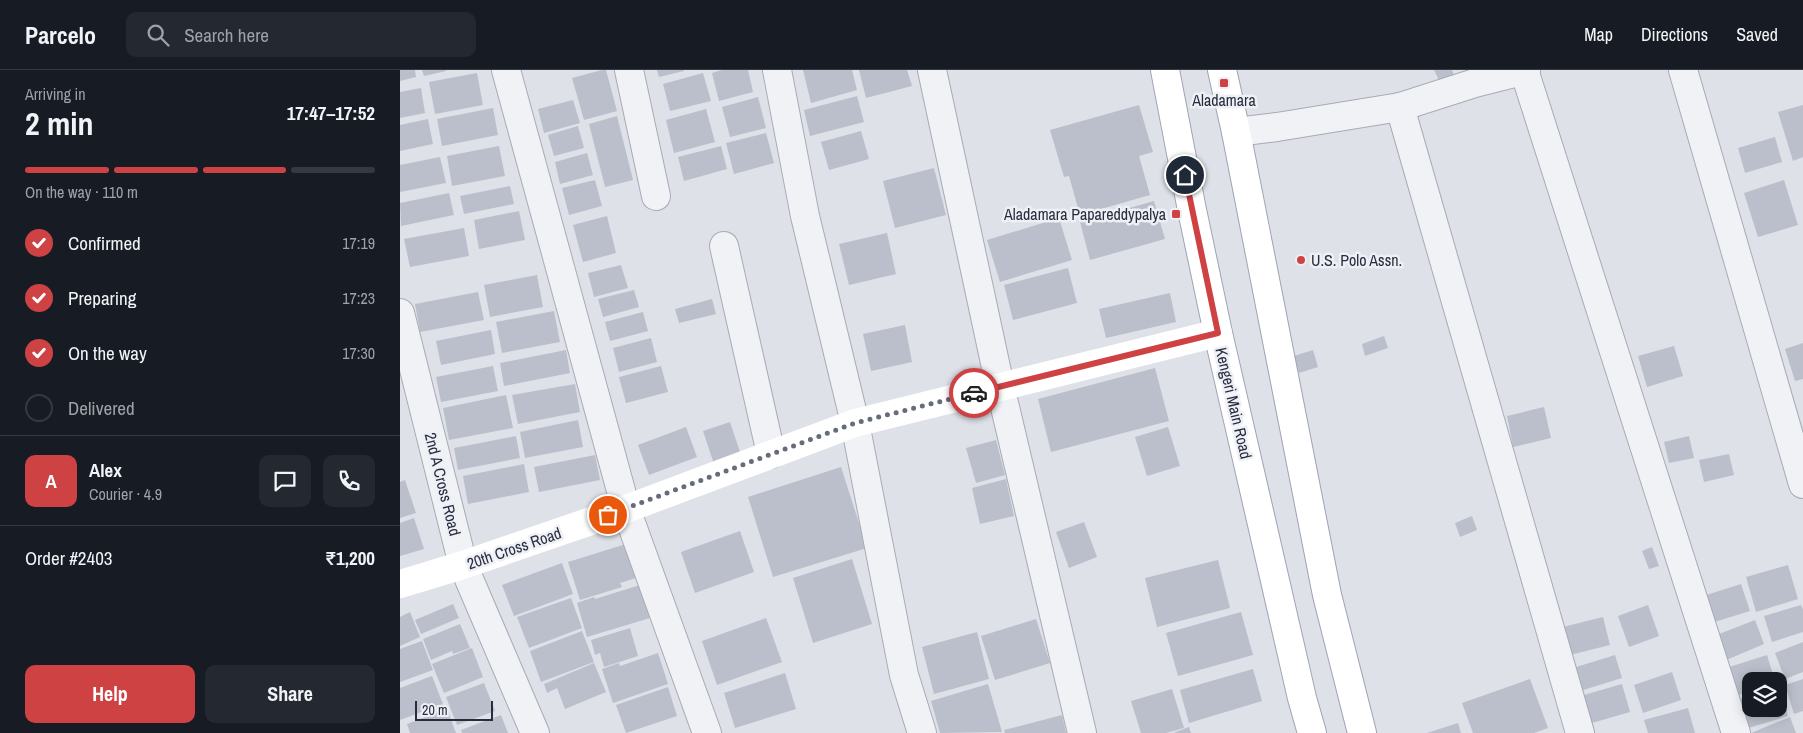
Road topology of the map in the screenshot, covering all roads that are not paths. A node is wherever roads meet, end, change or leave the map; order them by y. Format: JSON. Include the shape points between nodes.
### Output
{"nodes":[{"id":1,"x":506,"y":70,"type":"edge"},
{"id":2,"x":629,"y":70,"type":"edge"},
{"id":3,"x":777,"y":70,"type":"edge"},
{"id":4,"x":932,"y":70,"type":"edge"},
{"id":5,"x":1165,"y":70,"type":"edge"},
{"id":6,"x":1222,"y":70,"type":"edge"},
{"id":7,"x":1525,"y":70,"type":"edge"},
{"id":8,"x":1683,"y":70,"type":"edge"},
{"id":9,"x":1473,"y":77,"type":"edge"},
{"id":10,"x":1400,"y":107,"type":"junction"},
{"id":11,"x":1236,"y":132,"type":"junction"},
{"id":12,"x":656,"y":196,"type":"dead end"},
{"id":13,"x":724,"y":246,"type":"dead end"},
{"id":14,"x":400,"y":313,"type":"edge"},
{"id":15,"x":1218,"y":333,"type":"junction"},
{"id":16,"x":1000,"y":386,"type":"junction"},
{"id":17,"x":855,"y":423,"type":"junction"},
{"id":18,"x":771,"y":454,"type":"junction"},
{"id":19,"x":1803,"y":484,"type":"edge"},
{"id":20,"x":626,"y":509,"type":"junction"},
{"id":21,"x":463,"y":565,"type":"junction"},
{"id":22,"x":400,"y":584,"type":"edge"},
{"id":23,"x":535,"y":733,"type":"edge"},
{"id":24,"x":707,"y":733,"type":"edge"},
{"id":25,"x":922,"y":733,"type":"edge"},
{"id":26,"x":1082,"y":733,"type":"edge"},
{"id":27,"x":1312,"y":733,"type":"edge"},
{"id":28,"x":1362,"y":733,"type":"edge"},
{"id":29,"x":1580,"y":733,"type":"edge"},
{"id":30,"x":1736,"y":733,"type":"edge"}],
"edges":[{"from":1,"to":20,"type":"street"},
{"from":2,"to":12,"type":"street"},
{"from":3,"to":17,"type":"street","via":[[805,216]]},
{"from":4,"to":16,"type":"street"},
{"from":5,"to":15,"type":"main road","name":"Kengeri Main Road"},
{"from":6,"to":11,"type":"main road"},
{"from":7,"to":9,"type":"street"},
{"from":7,"to":30,"type":"street"},
{"from":8,"to":19,"type":"street"},
{"from":9,"to":10,"type":"street"},
{"from":10,"to":11,"type":"street"},
{"from":10,"to":29,"type":"street"},
{"from":11,"to":28,"type":"main road","via":[[1327,595]]},
{"from":13,"to":18,"type":"street"},
{"from":14,"to":21,"type":"street","name":"2nd A Cross Road"},
{"from":15,"to":16,"type":"main road","name":"20th Cross Road"},
{"from":15,"to":27,"type":"main road","name":"Kengeri Main Road"},
{"from":16,"to":17,"type":"main road","name":"20th Cross Road"},
{"from":16,"to":26,"type":"street"},
{"from":17,"to":18,"type":"main road","name":"20th Cross Road"},
{"from":17,"to":25,"type":"street","via":[[904,675]]},
{"from":18,"to":20,"type":"main road","name":"20th Cross Road"},
{"from":20,"to":21,"type":"main road","name":"20th Cross Road"},
{"from":20,"to":24,"type":"street"},
{"from":21,"to":22,"type":"main road","name":"20th Cross Road"},
{"from":21,"to":23,"type":"street","name":"2nd A Cross Road"}]}
